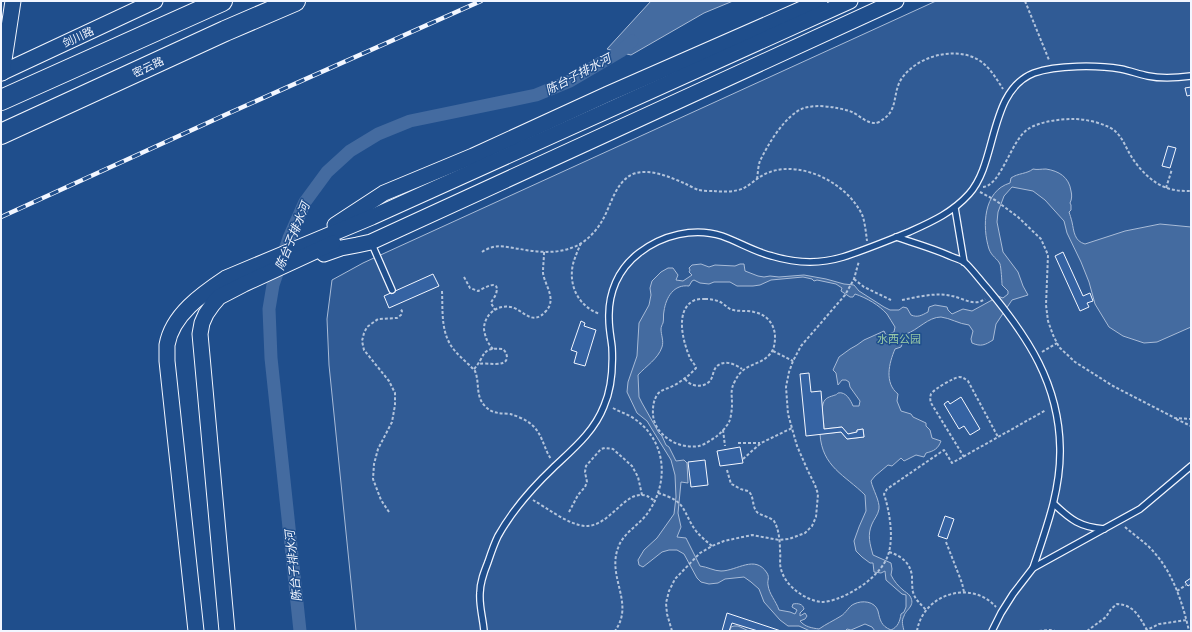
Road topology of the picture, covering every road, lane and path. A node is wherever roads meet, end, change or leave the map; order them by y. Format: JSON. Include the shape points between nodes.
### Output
{"nodes":[{"id":1,"x":13,"y":1,"type":"edge"},
{"id":2,"x":155,"y":1,"type":"edge"},
{"id":3,"x":222,"y":1,"type":"edge"},
{"id":4,"x":294,"y":1,"type":"edge"},
{"id":5,"x":820,"y":1,"type":"edge"},
{"id":6,"x":850,"y":1,"type":"edge"},
{"id":7,"x":864,"y":1,"type":"edge"},
{"id":8,"x":896,"y":1,"type":"edge"},
{"id":9,"x":1025,"y":1,"type":"edge"},
{"id":10,"x":1052,"y":69,"type":"junction"},
{"id":11,"x":1,"y":73,"type":"edge"},
{"id":12,"x":1191,"y":76,"type":"edge"},
{"id":13,"x":1008,"y":97,"type":"junction"},
{"id":14,"x":1,"y":100,"type":"edge"},
{"id":15,"x":1,"y":134,"type":"edge"},
{"id":16,"x":1172,"y":169,"type":"dead end"},
{"id":17,"x":757,"y":179,"type":"junction"},
{"id":18,"x":974,"y":188,"type":"junction"},
{"id":19,"x":1166,"y":188,"type":"junction"},
{"id":20,"x":1191,"y":191,"type":"edge"},
{"id":21,"x":954,"y":208,"type":"junction"},
{"id":22,"x":896,"y":238,"type":"junction"},
{"id":23,"x":371,"y":242,"type":"junction"},
{"id":24,"x":320,"y":244,"type":"junction"},
{"id":25,"x":581,"y":244,"type":"junction"},
{"id":26,"x":865,"y":249,"type":"junction"},
{"id":27,"x":544,"y":251,"type":"junction"},
{"id":28,"x":482,"y":252,"type":"dead end"},
{"id":29,"x":964,"y":262,"type":"junction"},
{"id":30,"x":464,"y":277,"type":"dead end"},
{"id":31,"x":854,"y":278,"type":"junction"},
{"id":32,"x":226,"y":285,"type":"junction"},
{"id":33,"x":392,"y":290,"type":"dead end"},
{"id":34,"x":442,"y":291,"type":"dead end"},
{"id":35,"x":991,"y":294,"type":"junction"},
{"id":36,"x":892,"y":300,"type":"dead end"},
{"id":37,"x":902,"y":300,"type":"dead end"},
{"id":38,"x":400,"y":308,"type":"dead end"},
{"id":39,"x":495,"y":310,"type":"junction"},
{"id":40,"x":609,"y":317,"type":"junction"},
{"id":41,"x":1057,"y":343,"type":"junction"},
{"id":42,"x":493,"y":348,"type":"junction"},
{"id":43,"x":773,"y":351,"type":"junction"},
{"id":44,"x":1036,"y":356,"type":"junction"},
{"id":45,"x":792,"y":361,"type":"junction"},
{"id":46,"x":479,"y":364,"type":"junction"},
{"id":47,"x":474,"y":369,"type":"junction"},
{"id":48,"x":742,"y":369,"type":"junction"},
{"id":49,"x":685,"y":379,"type":"junction"},
{"id":50,"x":605,"y":405,"type":"junction"},
{"id":51,"x":1055,"y":405,"type":"junction"},
{"id":52,"x":1175,"y":418,"type":"junction"},
{"id":53,"x":1191,"y":419,"type":"edge"},
{"id":54,"x":1191,"y":426,"type":"edge"},
{"id":55,"x":792,"y":428,"type":"junction"},
{"id":56,"x":722,"y":430,"type":"junction"},
{"id":57,"x":998,"y":437,"type":"junction"},
{"id":58,"x":738,"y":443,"type":"dead end"},
{"id":59,"x":761,"y":443,"type":"junction"},
{"id":60,"x":725,"y":446,"type":"dead end"},
{"id":61,"x":964,"y":457,"type":"junction"},
{"id":62,"x":743,"y":459,"type":"dead end"},
{"id":63,"x":556,"y":465,"type":"junction"},
{"id":64,"x":1191,"y":466,"type":"edge"},
{"id":65,"x":727,"y":470,"type":"dead end"},
{"id":66,"x":658,"y":493,"type":"junction"},
{"id":67,"x":642,"y":495,"type":"junction"},
{"id":68,"x":526,"y":496,"type":"junction"},
{"id":69,"x":654,"y":501,"type":"junction"},
{"id":70,"x":1054,"y":504,"type":"junction"},
{"id":71,"x":389,"y":512,"type":"dead end"},
{"id":72,"x":569,"y":512,"type":"dead end"},
{"id":73,"x":1118,"y":522,"type":"junction"},
{"id":74,"x":1104,"y":529,"type":"junction"},
{"id":75,"x":779,"y":540,"type":"junction"},
{"id":76,"x":946,"y":542,"type":"dead end"},
{"id":77,"x":712,"y":546,"type":"junction"},
{"id":78,"x":889,"y":552,"type":"junction"},
{"id":79,"x":1033,"y":568,"type":"junction"},
{"id":80,"x":1186,"y":585,"type":"dead end"},
{"id":81,"x":1177,"y":591,"type":"junction"},
{"id":82,"x":964,"y":592,"type":"junction"},
{"id":83,"x":926,"y":610,"type":"junction"},
{"id":84,"x":1001,"y":613,"type":"junction"},
{"id":85,"x":1187,"y":620,"type":"junction"},
{"id":86,"x":1146,"y":630,"type":"edge"},
{"id":87,"x":196,"y":631,"type":"edge"},
{"id":88,"x":227,"y":631,"type":"edge"},
{"id":89,"x":484,"y":631,"type":"edge"},
{"id":90,"x":615,"y":631,"type":"edge"},
{"id":91,"x":672,"y":631,"type":"edge"},
{"id":92,"x":917,"y":631,"type":"edge"},
{"id":93,"x":992,"y":631,"type":"edge"},
{"id":94,"x":1039,"y":631,"type":"edge"},
{"id":95,"x":1055,"y":631,"type":"edge"},
{"id":96,"x":1086,"y":631,"type":"edge"},
{"id":97,"x":1190,"y":631,"type":"edge"}],
"edges":[{"from":1,"to":11,"type":"street"},
{"from":2,"to":11,"type":"street","name":"剑川路"},
{"from":3,"to":14,"type":"highway"},
{"from":4,"to":15,"type":"highway","name":"密云路"},
{"from":5,"to":24,"type":"street","via":[[473,156],[384,193],[338,224]]},
{"from":6,"to":24,"type":"street","via":[[372,217]]},
{"from":7,"to":24,"type":"street","via":[[484,173]]},
{"from":8,"to":23,"type":"street"},
{"from":9,"to":10,"type":"path"},
{"from":10,"to":12,"type":"lane","via":[[1099,67],[1164,78]]},
{"from":10,"to":13,"type":"lane","via":[[1030,75],[1021,81]]},
{"from":13,"to":17,"type":"path","via":[[992,72],[975,58],[958,54],[940,54],[913,66],[901,79],[892,111],[877,123],[870,122],[853,112],[820,106],[804,108],[792,115],[774,137],[760,162]]},
{"from":13,"to":18,"type":"lane","via":[[1003,105],[981,177]]},
{"from":16,"to":19,"type":"path"},
{"from":17,"to":25,"type":"path","via":[[744,189],[714,191],[699,190],[647,172],[633,175],[616,191],[603,220],[594,233]]},
{"from":17,"to":26,"type":"path","via":[[769,172],[781,170],[796,170],[824,177],[847,194],[855,204],[862,217]]},
{"from":18,"to":19,"type":"path","via":[[986,187],[994,182],[1026,130],[1049,122],[1077,119],[1102,124],[1114,130],[1143,171]]},
{"from":18,"to":21,"type":"lane"},
{"from":18,"to":41,"type":"path","via":[[1018,217],[1041,239],[1048,255],[1048,321]]},
{"from":19,"to":20,"type":"path"},
{"from":21,"to":22,"type":"lane"},
{"from":21,"to":29,"type":"lane"},
{"from":22,"to":26,"type":"lane"},
{"from":22,"to":29,"type":"lane"},
{"from":23,"to":24,"type":"street","via":[[341,248]]},
{"from":23,"to":33,"type":"lane"},
{"from":24,"to":32,"type":"street"},
{"from":25,"to":27,"type":"path","via":[[552,252]]},
{"from":25,"to":40,"type":"path","via":[[573,265],[574,290],[586,307]]},
{"from":26,"to":31,"type":"path"},
{"from":26,"to":40,"type":"lane","via":[[839,258],[801,262],[771,256],[719,235],[683,233],[651,245],[628,264],[613,288]]},
{"from":27,"to":28,"type":"path","via":[[506,246],[493,247]]},
{"from":27,"to":39,"type":"path","via":[[543,273],[551,301],[546,311],[536,318],[525,316],[511,307]]},
{"from":29,"to":35,"type":"lane"},
{"from":30,"to":39,"type":"path","via":[[470,288],[478,291],[491,284],[495,285],[496,293],[491,303]]},
{"from":31,"to":36,"type":"path","via":[[868,289]]},
{"from":31,"to":45,"type":"path","via":[[845,296],[801,346]]},
{"from":32,"to":87,"type":"street","via":[[209,290],[197,300],[175,324],[167,346]]},
{"from":32,"to":88,"type":"street","via":[[206,314],[200,334]]},
{"from":34,"to":47,"type":"path","via":[[443,320],[448,341],[460,357]]},
{"from":35,"to":37,"type":"path","via":[[977,303],[938,295]]},
{"from":35,"to":44,"type":"lane","via":[[1020,329]]},
{"from":38,"to":71,"type":"path","via":[[401,315],[397,318],[378,319],[367,327],[362,341],[364,350],[389,381],[395,393],[392,422],[378,449],[373,479]]},
{"from":39,"to":42,"type":"path","via":[[488,317],[484,328],[489,345]]},
{"from":40,"to":50,"type":"lane","via":[[612,366]]},
{"from":41,"to":44,"type":"path"},
{"from":41,"to":52,"type":"path","via":[[1090,373]]},
{"from":42,"to":46,"type":"path","via":[[485,352]]},
{"from":42,"to":46,"type":"path","via":[[503,349],[506,352],[506,360],[502,364]]},
{"from":43,"to":45,"type":"path"},
{"from":43,"to":48,"type":"path","via":[[762,361]]},
{"from":43,"to":49,"type":"path","via":[[775,330],[761,314],[737,311],[714,300],[696,300],[684,312],[681,327],[690,360],[696,368]]},
{"from":44,"to":51,"type":"lane"},
{"from":45,"to":55,"type":"path","via":[[786,387]]},
{"from":46,"to":47,"type":"path"},
{"from":47,"to":63,"type":"path","via":[[478,394],[484,405],[496,413],[511,414],[532,425]]},
{"from":48,"to":49,"type":"path","via":[[727,362],[717,366],[706,384],[692,385]]},
{"from":48,"to":56,"type":"path","via":[[731,391],[729,422]]},
{"from":49,"to":56,"type":"path","via":[[662,390],[656,396],[652,413],[654,423],[661,433],[675,443],[699,446],[718,436]]},
{"from":50,"to":63,"type":"lane","via":[[592,429]]},
{"from":50,"to":66,"type":"path","via":[[630,416],[650,433],[661,460]]},
{"from":51,"to":57,"type":"path"},
{"from":51,"to":70,"type":"lane","via":[[1060,449]]},
{"from":52,"to":53,"type":"path"},
{"from":52,"to":54,"type":"path"},
{"from":55,"to":59,"type":"path"},
{"from":55,"to":75,"type":"path","via":[[818,494],[816,517],[805,533]]},
{"from":56,"to":60,"type":"path"},
{"from":57,"to":61,"type":"path"},
{"from":57,"to":61,"type":"path","via":[[964,377],[958,377],[935,390],[931,393],[931,403]]},
{"from":58,"to":59,"type":"path"},
{"from":59,"to":62,"type":"path"},
{"from":61,"to":78,"type":"path","via":[[952,463],[944,450],[887,489],[884,494],[890,525]]},
{"from":63,"to":68,"type":"lane"},
{"from":64,"to":73,"type":"lane","via":[[1140,509]]},
{"from":65,"to":75,"type":"path","via":[[731,484],[748,492],[757,512],[773,520]]},
{"from":66,"to":69,"type":"path"},
{"from":66,"to":77,"type":"path","via":[[682,504],[696,530]]},
{"from":67,"to":68,"type":"path","via":[[627,500],[610,516],[592,526],[566,520]]},
{"from":67,"to":69,"type":"path"},
{"from":67,"to":72,"type":"path","via":[[638,477],[632,466],[614,449],[605,448],[601,449],[586,466],[587,482]]},
{"from":68,"to":89,"type":"lane","via":[[498,536],[481,582],[480,606]]},
{"from":69,"to":90,"type":"path","via":[[618,548],[615,572],[623,610]]},
{"from":70,"to":74,"type":"lane","via":[[1067,517],[1079,524]]},
{"from":70,"to":79,"type":"lane"},
{"from":73,"to":74,"type":"lane"},
{"from":73,"to":81,"type":"path","via":[[1148,546],[1165,568]]},
{"from":74,"to":79,"type":"lane"},
{"from":75,"to":77,"type":"path","via":[[752,535]]},
{"from":75,"to":78,"type":"path","via":[[781,570],[786,581],[804,596],[823,602],[845,596],[858,588],[877,572]]},
{"from":76,"to":82,"type":"path"},
{"from":77,"to":91,"type":"path","via":[[697,556],[675,579],[669,591],[666,603]]},
{"from":78,"to":83,"type":"path","via":[[909,565],[913,593]]},
{"from":79,"to":84,"type":"lane"},
{"from":80,"to":81,"type":"path"},
{"from":81,"to":85,"type":"path"},
{"from":82,"to":83,"type":"path","via":[[944,596]]},
{"from":82,"to":84,"type":"path","via":[[985,597]]},
{"from":83,"to":92,"type":"path"},
{"from":84,"to":93,"type":"lane"},
{"from":85,"to":86,"type":"path","via":[[1160,624]]},
{"from":85,"to":97,"type":"path"},
{"from":86,"to":96,"type":"path","via":[[1131,608],[1117,604],[1106,617]]},
{"from":94,"to":95,"type":"path"}]}
